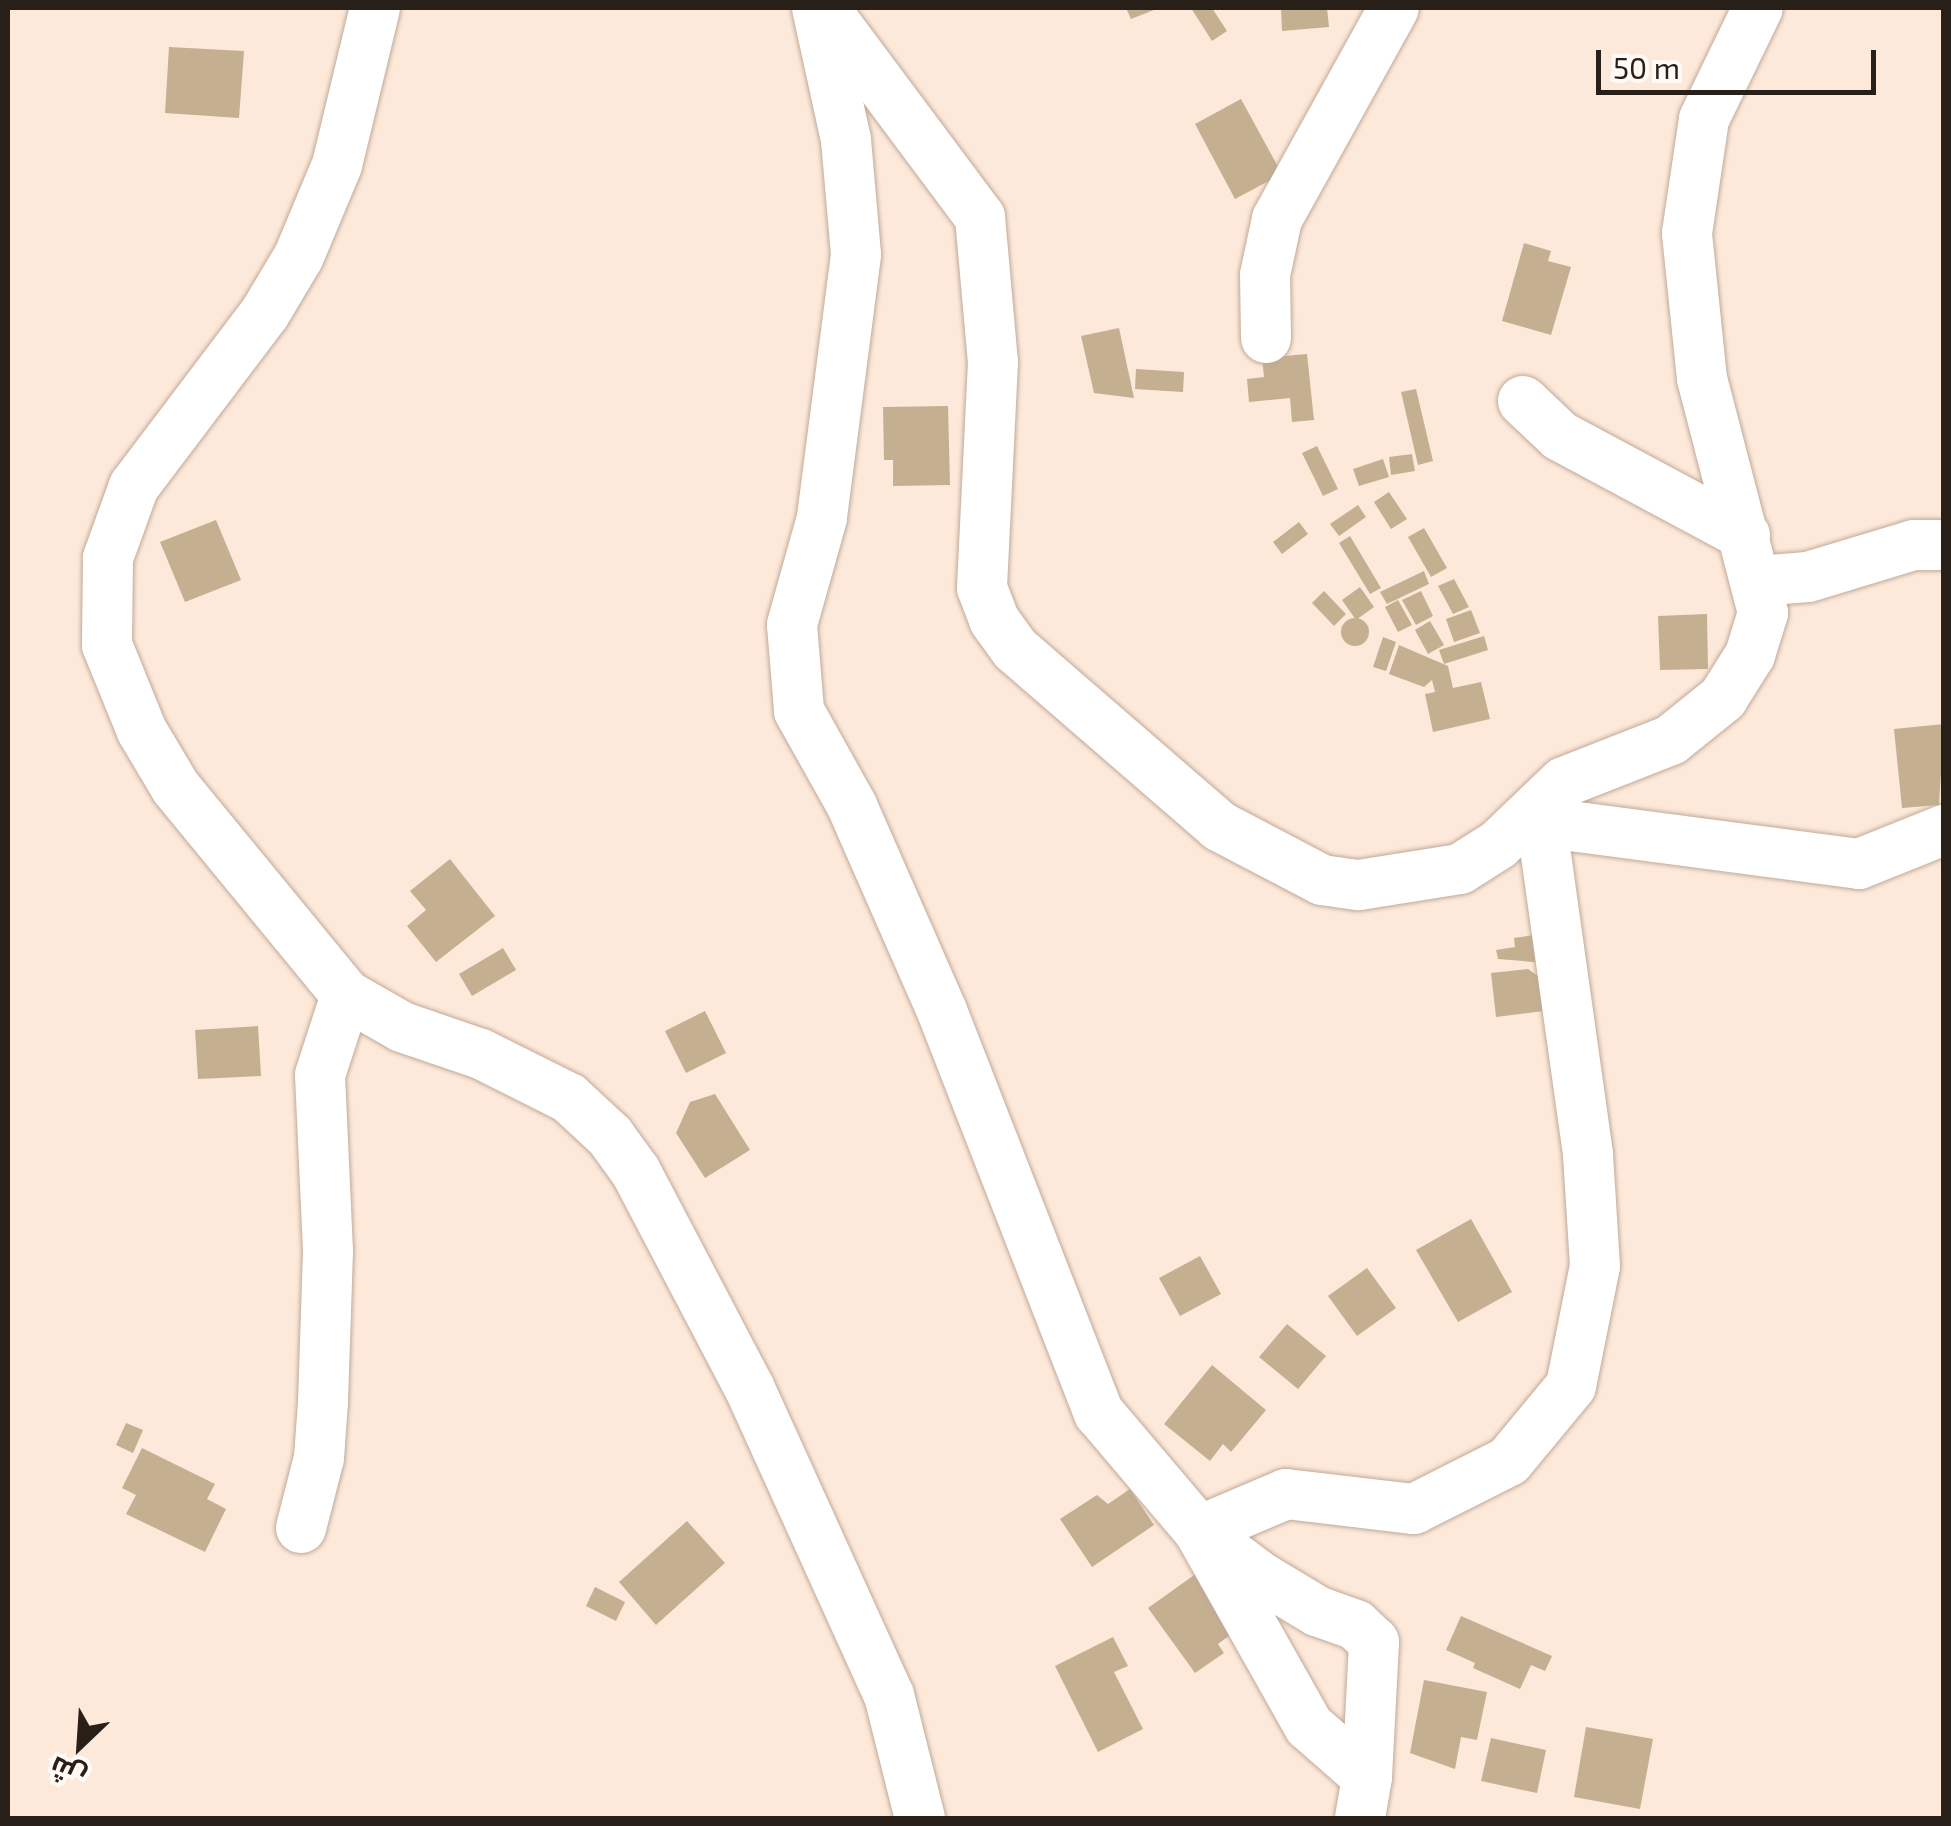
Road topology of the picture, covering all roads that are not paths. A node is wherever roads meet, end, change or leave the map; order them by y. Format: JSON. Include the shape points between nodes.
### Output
{"nodes":[{"id":1,"x":376,"y":8,"type":"edge"},
{"id":2,"x":820,"y":8,"type":"edge"},
{"id":3,"x":1394,"y":8,"type":"edge"},
{"id":4,"x":1758,"y":8,"type":"edge"},
{"id":5,"x":1266,"y":338,"type":"dead end"},
{"id":6,"x":1523,"y":401,"type":"dead end"},
{"id":7,"x":1944,"y":545,"type":"edge"},
{"id":8,"x":1751,"y":558,"type":"junction"},
{"id":9,"x":1540,"y":814,"type":"junction"},
{"id":10,"x":1944,"y":830,"type":"edge"},
{"id":11,"x":346,"y":994,"type":"junction"},
{"id":12,"x":300,"y":1528,"type":"dead end"},
{"id":13,"x":1200,"y":1531,"type":"junction"},
{"id":14,"x":1367,"y":1805,"type":"edge"},
{"id":15,"x":920,"y":1818,"type":"edge"}],
"edges":[{"from":1,"to":11,"type":"street","via":[[337,165],[299,256],[265,313],[134,486],[108,558],[104,616],[120,678],[176,788]]},
{"from":2,"to":9,"type":"street","via":[[980,217],[993,362],[982,588],[1015,649],[1220,826],[1322,880],[1359,886],[1460,869]]},
{"from":2,"to":13,"type":"street","via":[[846,140],[856,255],[822,518],[792,625],[798,711],[852,806],[942,1011],[1099,1413]]},
{"from":3,"to":5,"type":"street","via":[[1277,219],[1264,275]]},
{"from":4,"to":8,"type":"street","via":[[1704,120],[1687,233],[1702,379]]},
{"from":6,"to":8,"type":"street","via":[[1560,436]]},
{"from":7,"to":8,"type":"street","via":[[1914,544],[1808,578]]},
{"from":8,"to":9,"type":"street","via":[[1763,612],[1750,655],[1722,698],[1671,740],[1579,775]]},
{"from":9,"to":10,"type":"street","via":[[1859,864]]},
{"from":9,"to":13,"type":"street","via":[[1588,1154],[1594,1248],[1588,1318],[1571,1386],[1509,1461],[1414,1509],[1286,1494]]},
{"from":11,"to":12,"type":"street","via":[[320,1076],[328,1251],[323,1402],[319,1458]]},
{"from":11,"to":15,"type":"street","via":[[402,1027],[481,1054],[568,1098],[610,1136],[636,1172],[749,1387],[889,1695]]},
{"from":13,"to":14,"type":"street","via":[[1309,1726]]},
{"from":13,"to":14,"type":"street","via":[[1262,1578],[1317,1612],[1356,1625],[1374,1642]]}]}
